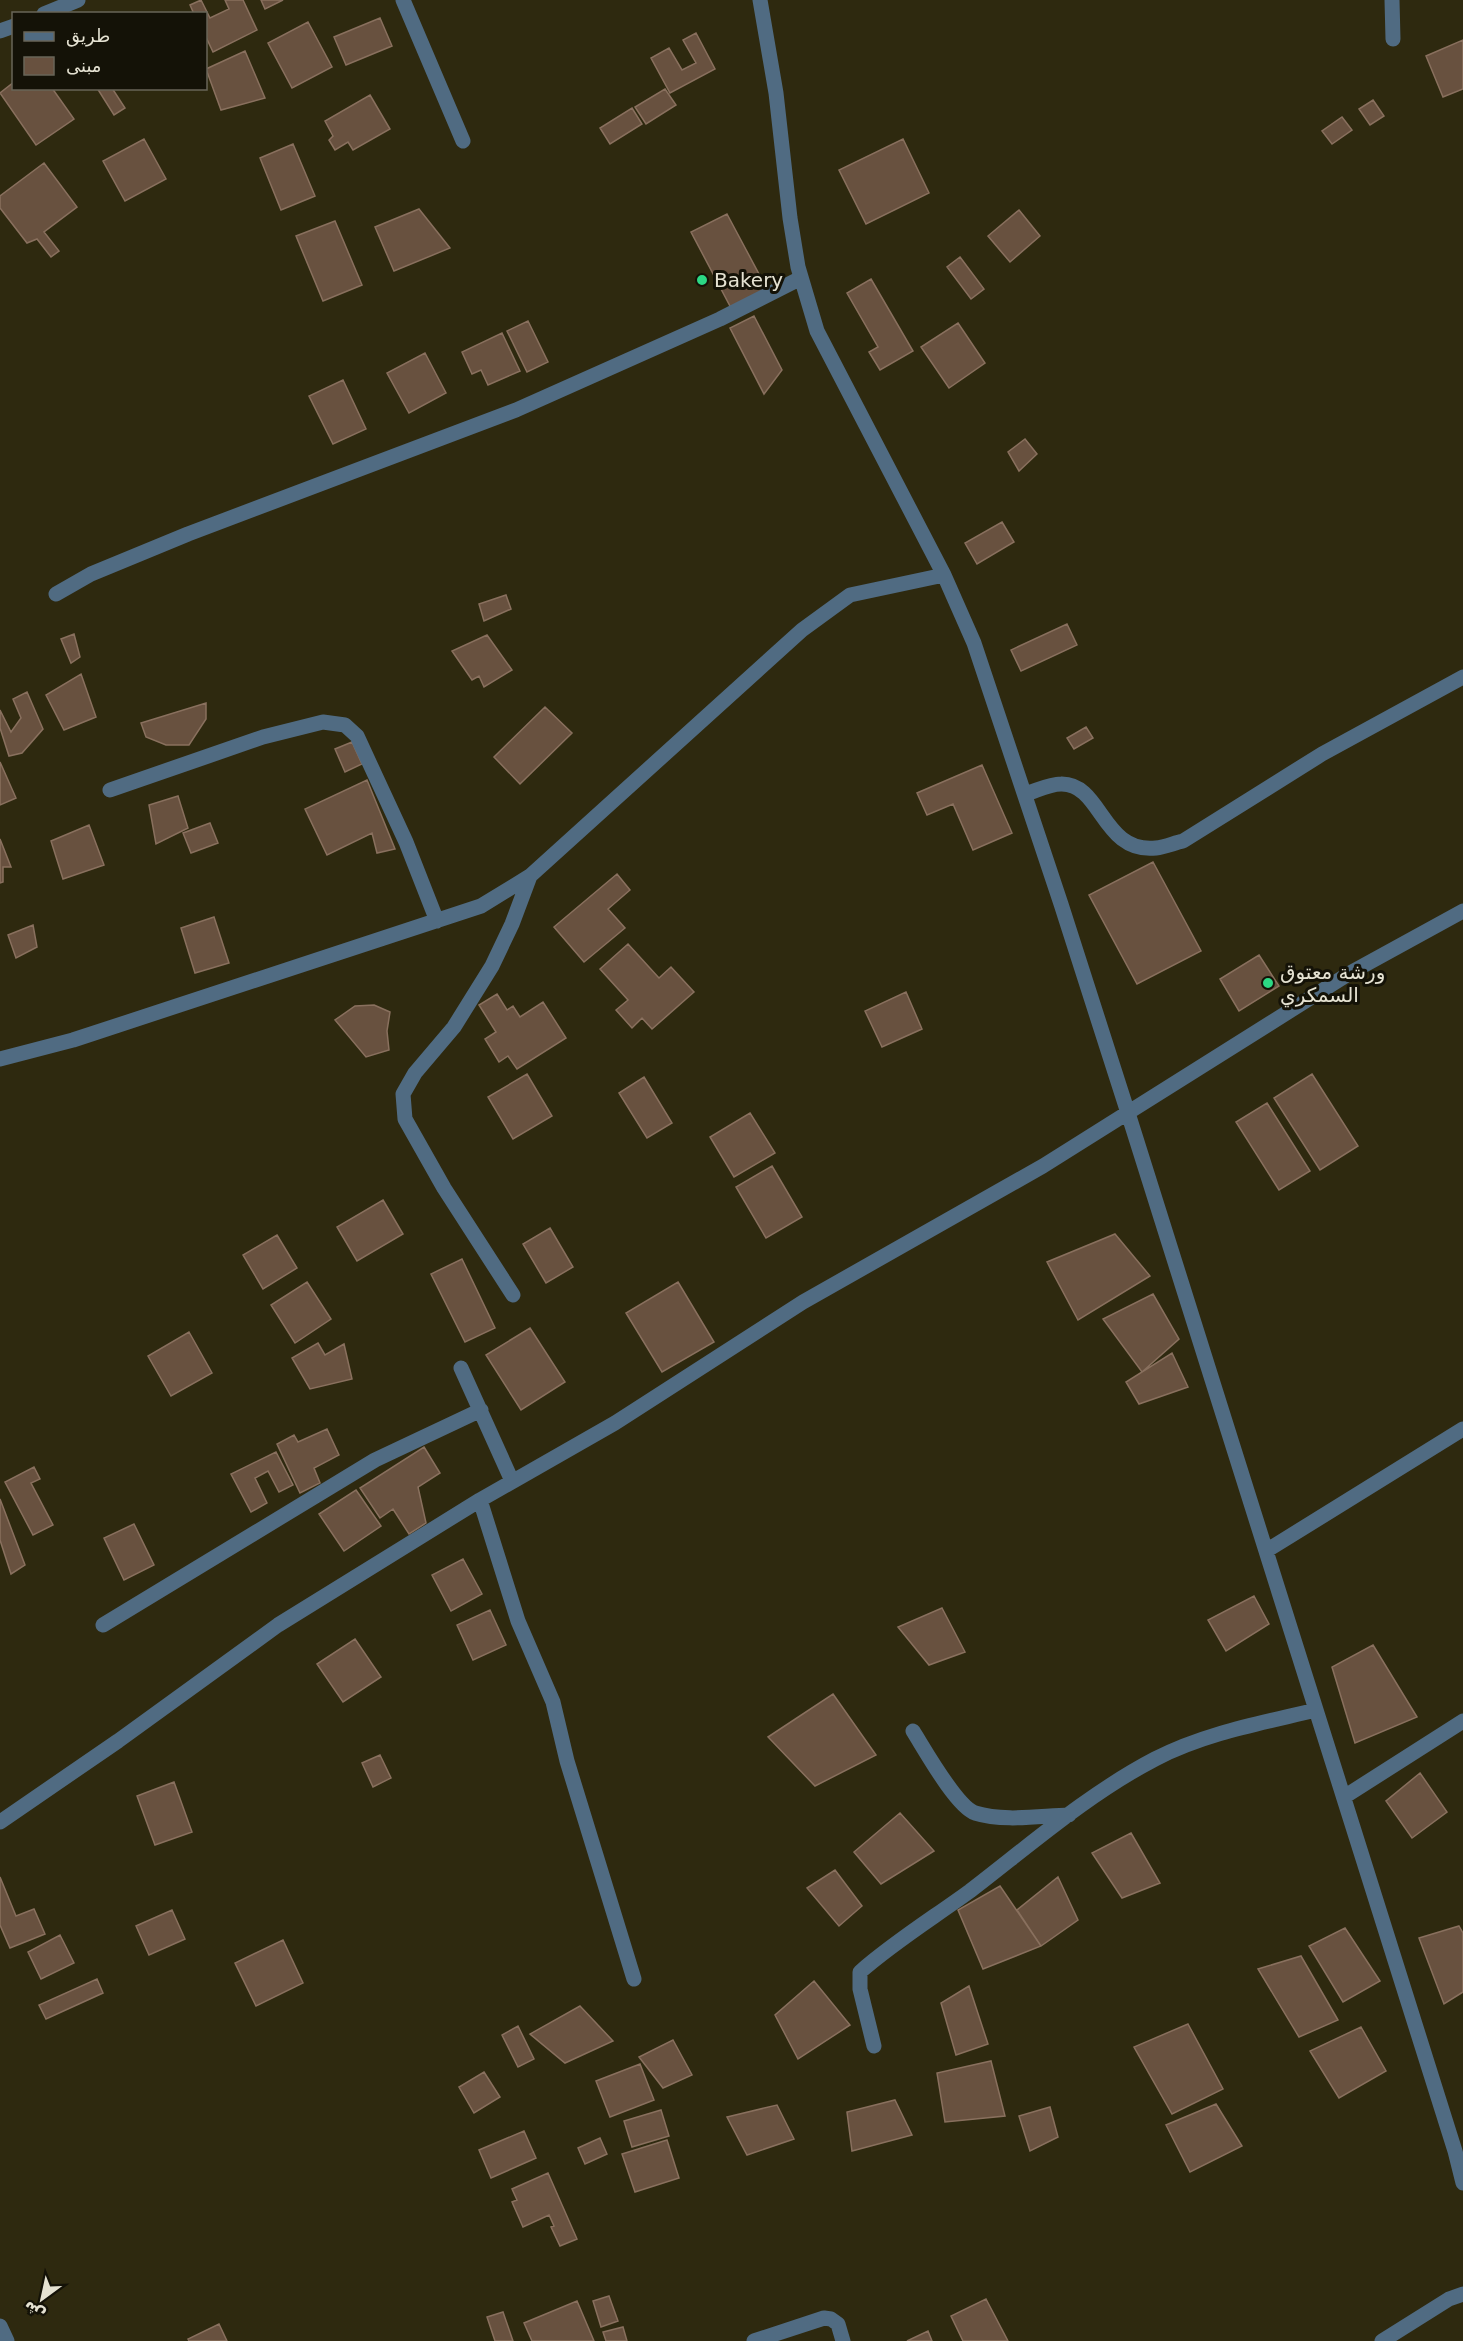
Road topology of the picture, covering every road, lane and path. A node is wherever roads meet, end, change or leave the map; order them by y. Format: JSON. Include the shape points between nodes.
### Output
{"nodes":[{"id":1,"x":78,"y":0,"type":"edge"},
{"id":2,"x":402,"y":0,"type":"edge"},
{"id":3,"x":760,"y":0,"type":"edge"},
{"id":4,"x":1392,"y":0,"type":"edge"},
{"id":5,"x":49,"y":12,"type":"edge"},
{"id":6,"x":1394,"y":39,"type":"dead end"},
{"id":7,"x":463,"y":141,"type":"dead end"},
{"id":8,"x":801,"y":278,"type":"junction"},
{"id":9,"x":944,"y":574,"type":"junction"},
{"id":10,"x":56,"y":594,"type":"dead end"},
{"id":11,"x":1463,"y":677,"type":"edge"},
{"id":12,"x":110,"y":790,"type":"dead end"},
{"id":13,"x":1025,"y":794,"type":"junction"},
{"id":14,"x":530,"y":876,"type":"junction"},
{"id":15,"x":1463,"y":911,"type":"edge"},
{"id":16,"x":437,"y":921,"type":"junction"},
{"id":17,"x":0,"y":1059,"type":"edge"},
{"id":18,"x":1128,"y":1113,"type":"junction"},
{"id":19,"x":513,"y":1295,"type":"dead end"},
{"id":20,"x":461,"y":1368,"type":"dead end"},
{"id":21,"x":481,"y":1410,"type":"junction"},
{"id":22,"x":1463,"y":1429,"type":"edge"},
{"id":23,"x":512,"y":1481,"type":"junction"},
{"id":24,"x":480,"y":1500,"type":"junction"},
{"id":25,"x":1266,"y":1551,"type":"junction"},
{"id":26,"x":103,"y":1625,"type":"dead end"},
{"id":27,"x":1316,"y":1710,"type":"junction"},
{"id":28,"x":1463,"y":1721,"type":"edge"},
{"id":29,"x":913,"y":1731,"type":"dead end"},
{"id":30,"x":1344,"y":1797,"type":"junction"},
{"id":31,"x":1069,"y":1815,"type":"junction"},
{"id":32,"x":0,"y":1822,"type":"edge"},
{"id":33,"x":634,"y":1979,"type":"dead end"},
{"id":34,"x":874,"y":2046,"type":"dead end"},
{"id":35,"x":1463,"y":2182,"type":"edge"},
{"id":36,"x":1463,"y":2294,"type":"edge"},
{"id":37,"x":0,"y":2326,"type":"edge"},
{"id":38,"x":7,"y":2341,"type":"edge"},
{"id":39,"x":754,"y":2341,"type":"edge"},
{"id":40,"x":843,"y":2341,"type":"edge"},
{"id":41,"x":1382,"y":2341,"type":"edge"}],
"edges":[{"from":1,"to":5,"type":"street"},
{"from":2,"to":7,"type":"street"},
{"from":3,"to":8,"type":"street"},
{"from":4,"to":6,"type":"street"},
{"from":8,"to":9,"type":"street","via":[[817,331]]},
{"from":8,"to":10,"type":"street","via":[[720,319],[516,410],[188,534],[91,574]]},
{"from":9,"to":13,"type":"street","via":[[974,643]]},
{"from":9,"to":14,"type":"street","via":[[850,595],[802,630]]},
{"from":11,"to":13,"type":"street","via":[[1322,754],[1183,841],[1156,848],[1126,842],[1114,834],[1077,787],[1060,784]]},
{"from":12,"to":16,"type":"street","via":[[263,737],[323,722],[345,725],[357,736]]},
{"from":13,"to":18,"type":"street"},
{"from":14,"to":16,"type":"street","via":[[481,906]]},
{"from":14,"to":19,"type":"street","via":[[492,966],[454,1027],[415,1073],[403,1094],[405,1119]]},
{"from":15,"to":18,"type":"street","via":[[1350,973]]},
{"from":16,"to":17,"type":"street","via":[[73,1040]]},
{"from":18,"to":23,"type":"street","via":[[1043,1166],[803,1302],[615,1423]]},
{"from":18,"to":25,"type":"street"},
{"from":20,"to":21,"type":"street"},
{"from":21,"to":23,"type":"street"},
{"from":21,"to":26,"type":"street","via":[[375,1461]]},
{"from":22,"to":25,"type":"street"},
{"from":23,"to":24,"type":"street"},
{"from":24,"to":32,"type":"street","via":[[278,1625]]},
{"from":24,"to":33,"type":"street","via":[[518,1621],[553,1702],[567,1761]]},
{"from":25,"to":27,"type":"street"},
{"from":27,"to":30,"type":"street"},
{"from":27,"to":31,"type":"street","via":[[1221,1732],[1157,1758],[1112,1783]]},
{"from":28,"to":30,"type":"street"},
{"from":29,"to":31,"type":"street","via":[[956,1797],[973,1812],[1005,1817]]},
{"from":30,"to":35,"type":"street"},
{"from":31,"to":34,"type":"street","via":[[860,1972],[860,1989]]},
{"from":36,"to":41,"type":"street"},
{"from":37,"to":38,"type":"street"},
{"from":39,"to":40,"type":"street","via":[[824,2318],[838,2324]]}]}
